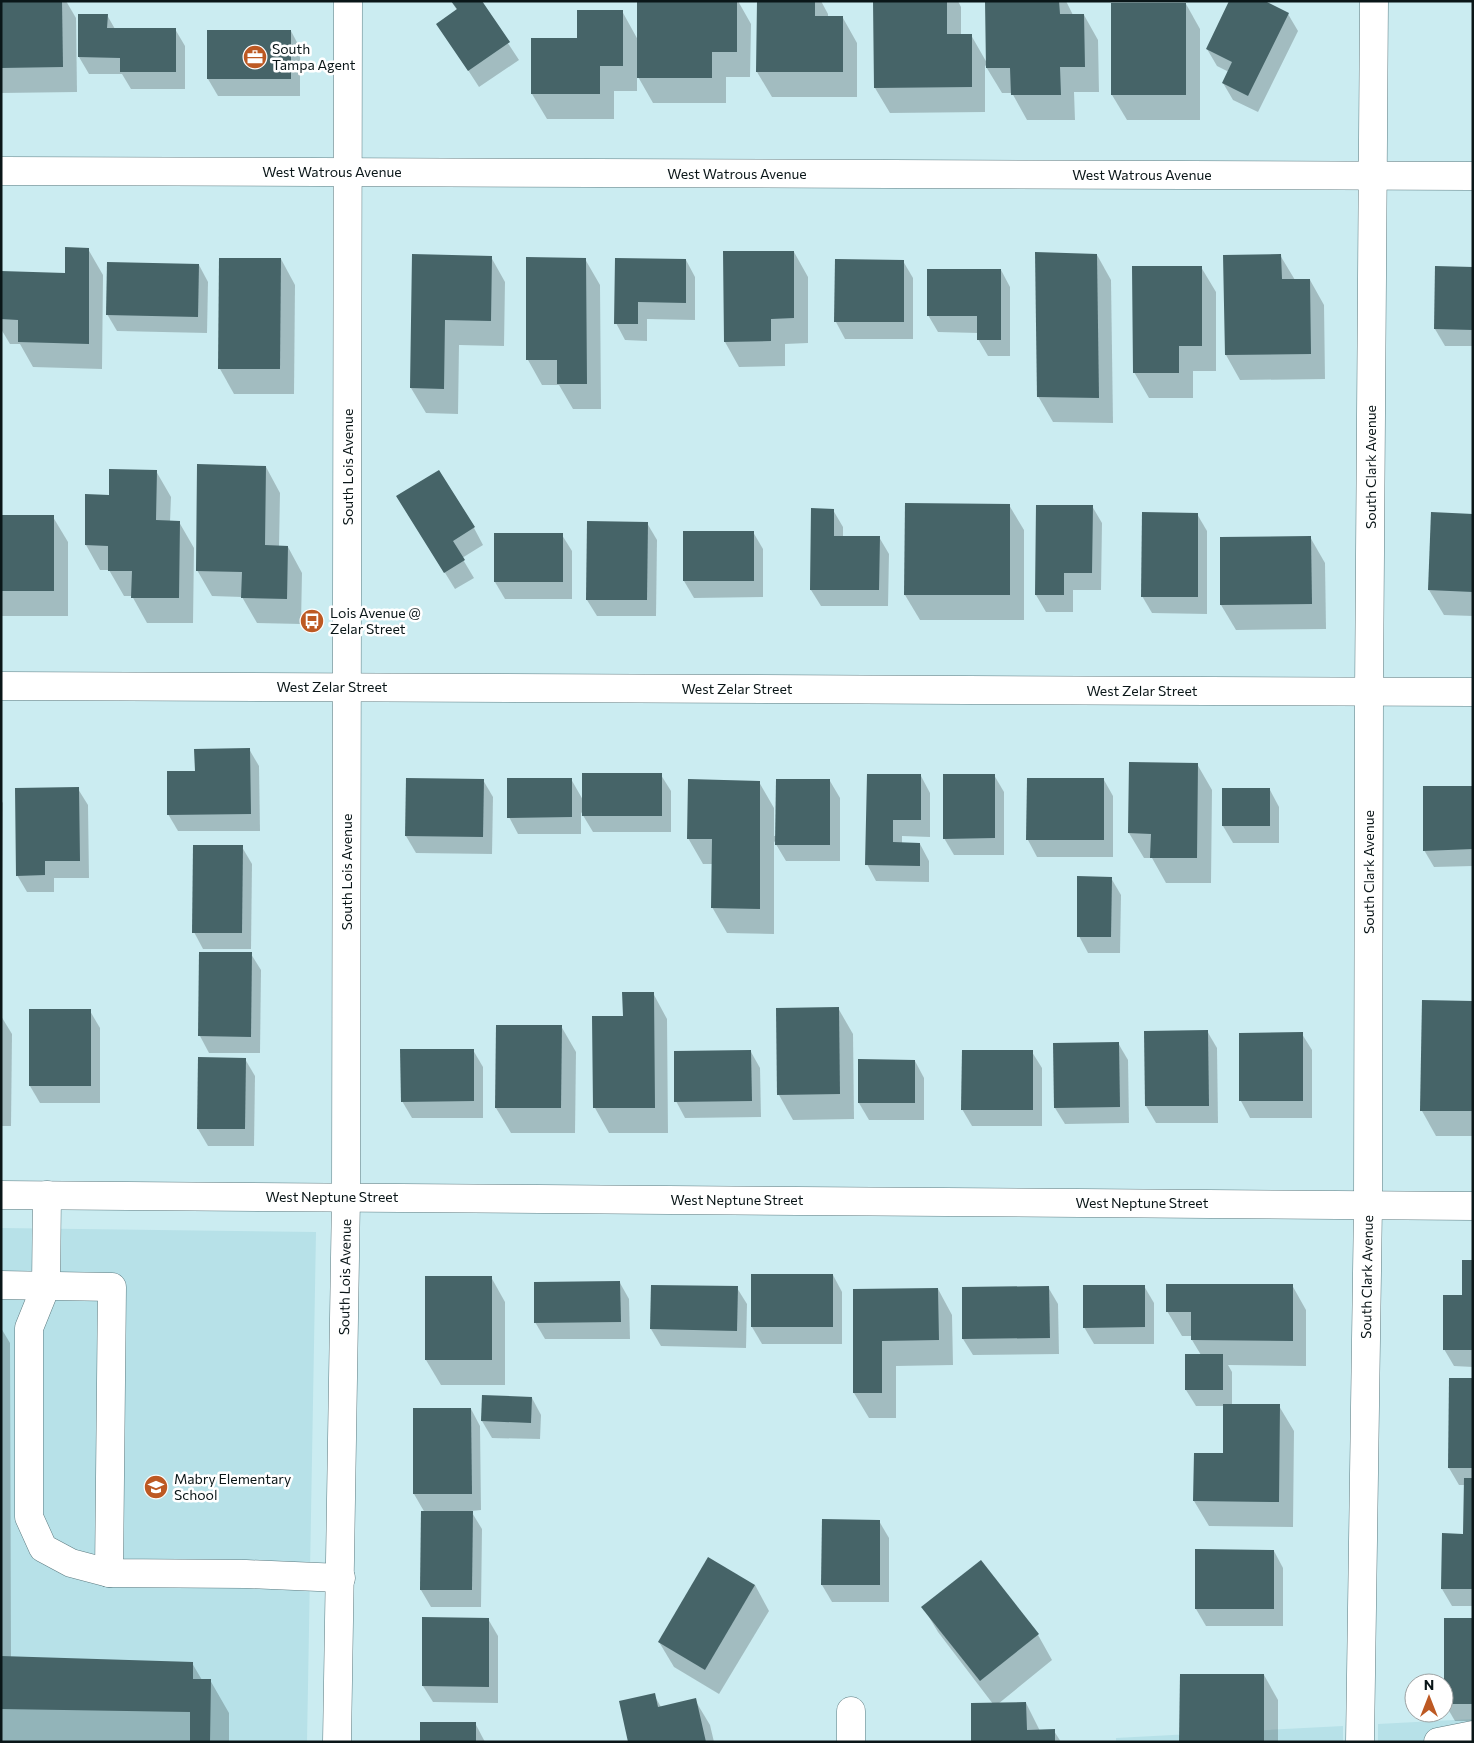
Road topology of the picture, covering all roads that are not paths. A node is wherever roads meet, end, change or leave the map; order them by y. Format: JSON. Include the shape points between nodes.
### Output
{"nodes":[{"id":1,"x":348,"y":1,"type":"edge"},
{"id":2,"x":1374,"y":1,"type":"edge"},
{"id":3,"x":1,"y":171,"type":"edge"},
{"id":4,"x":348,"y":172,"type":"junction"},
{"id":5,"x":1373,"y":176,"type":"junction"},
{"id":6,"x":1473,"y":176,"type":"edge"},
{"id":7,"x":1,"y":686,"type":"edge"},
{"id":8,"x":348,"y":687,"type":"junction"},
{"id":9,"x":1369,"y":692,"type":"junction"},
{"id":10,"x":1473,"y":692,"type":"edge"},
{"id":11,"x":1,"y":1195,"type":"edge"},
{"id":12,"x":47,"y":1195,"type":"junction"},
{"id":13,"x":346,"y":1197,"type":"junction"},
{"id":14,"x":1368,"y":1205,"type":"junction"},
{"id":15,"x":1473,"y":1206,"type":"edge"},
{"id":16,"x":1,"y":1285,"type":"edge"},
{"id":17,"x":46,"y":1286,"type":"junction"},
{"id":18,"x":110,"y":1573,"type":"junction"},
{"id":19,"x":341,"y":1578,"type":"junction"},
{"id":20,"x":851,"y":1711,"type":"dead end"},
{"id":21,"x":1473,"y":1735,"type":"edge"},
{"id":22,"x":338,"y":1742,"type":"edge"},
{"id":23,"x":850,"y":1742,"type":"edge"},
{"id":24,"x":1360,"y":1742,"type":"edge"},
{"id":25,"x":1438,"y":1742,"type":"edge"}],
"edges":[{"from":1,"to":4,"type":"street","name":"South Lois Avenue"},
{"from":2,"to":5,"type":"street","name":"South Clark Avenue"},
{"from":3,"to":4,"type":"street","name":"West Watrous Avenue"},
{"from":4,"to":5,"type":"street","name":"West Watrous Avenue"},
{"from":4,"to":8,"type":"street","name":"South Lois Avenue"},
{"from":5,"to":6,"type":"street","name":"West Watrous Avenue"},
{"from":5,"to":9,"type":"street","name":"South Clark Avenue"},
{"from":7,"to":8,"type":"street","name":"West Zelar Street"},
{"from":8,"to":9,"type":"street","name":"West Zelar Street"},
{"from":8,"to":13,"type":"street","name":"South Lois Avenue"},
{"from":9,"to":10,"type":"street","name":"West Zelar Street"},
{"from":9,"to":14,"type":"street","name":"South Clark Avenue"},
{"from":11,"to":12,"type":"street","name":"West Neptune Street"},
{"from":12,"to":13,"type":"street","name":"West Neptune Street"},
{"from":12,"to":17,"type":"street"},
{"from":13,"to":14,"type":"street","name":"West Neptune Street"},
{"from":13,"to":19,"type":"street","name":"South Lois Avenue"},
{"from":14,"to":15,"type":"street","name":"West Neptune Street"},
{"from":14,"to":24,"type":"street","name":"South Clark Avenue"},
{"from":16,"to":17,"type":"street"},
{"from":17,"to":18,"type":"street","via":[[29,1328],[29,1517],[43,1548],[71,1563]]},
{"from":17,"to":18,"type":"street","via":[[112,1287]]},
{"from":18,"to":19,"type":"street"},
{"from":19,"to":22,"type":"street","name":"South Lois Avenue"},
{"from":20,"to":23,"type":"street"},
{"from":21,"to":25,"type":"street"}]}
